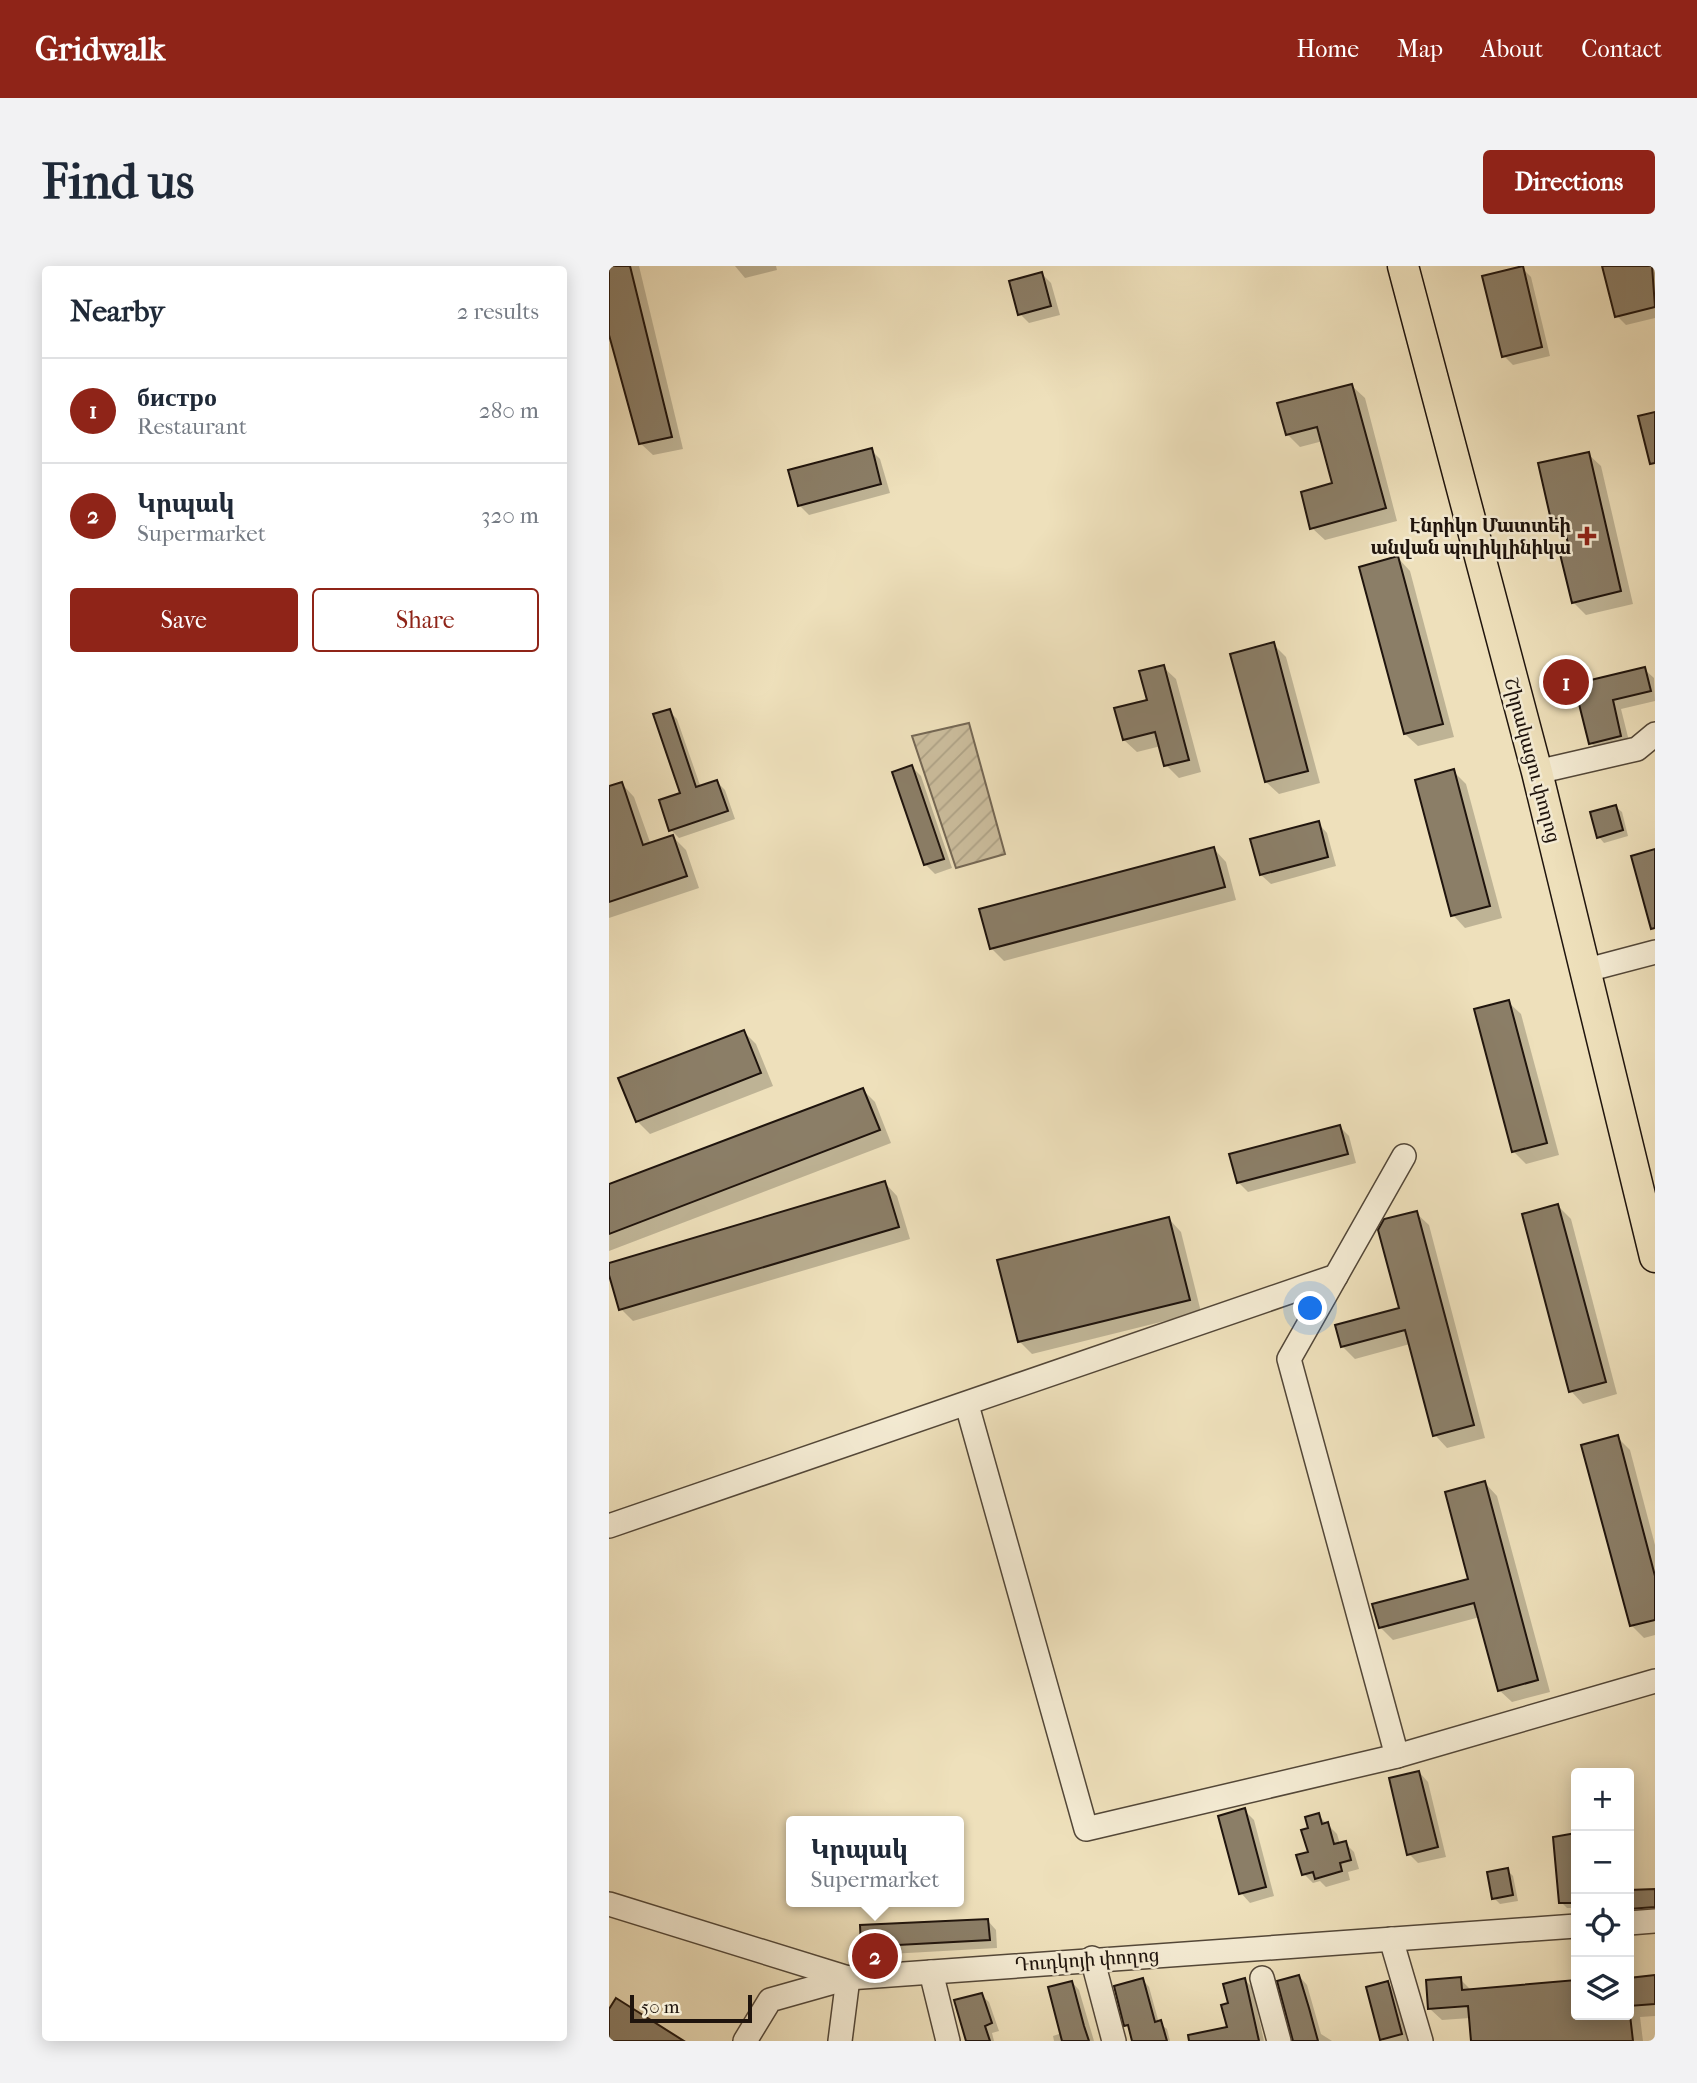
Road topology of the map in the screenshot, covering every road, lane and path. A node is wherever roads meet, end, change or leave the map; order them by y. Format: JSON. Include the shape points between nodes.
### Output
{"nodes":[{"id":1,"x":1403,"y":266,"type":"edge"},
{"id":2,"x":1655,"y":734,"type":"edge"},
{"id":3,"x":1537,"y":772,"type":"junction"},
{"id":4,"x":1655,"y":952,"type":"edge"},
{"id":5,"x":1587,"y":970,"type":"junction"},
{"id":6,"x":1404,"y":1156,"type":"dead end"},
{"id":7,"x":1655,"y":1257,"type":"edge"},
{"id":8,"x":1336,"y":1276,"type":"junction"},
{"id":9,"x":967,"y":1405,"type":"junction"},
{"id":10,"x":609,"y":1526,"type":"edge"},
{"id":11,"x":1655,"y":1681,"type":"edge"},
{"id":12,"x":1397,"y":1756,"type":"junction"},
{"id":13,"x":609,"y":1904,"type":"edge"},
{"id":14,"x":1655,"y":1921,"type":"edge"},
{"id":15,"x":1634,"y":1923,"type":"edge"},
{"id":16,"x":1571,"y":1926,"type":"edge"},
{"id":17,"x":1391,"y":1938,"type":"junction"},
{"id":18,"x":1092,"y":1958,"type":"junction"},
{"id":19,"x":931,"y":1972,"type":"junction"},
{"id":20,"x":848,"y":1978,"type":"junction"},
{"id":21,"x":1262,"y":1978,"type":"dead end"},
{"id":22,"x":745,"y":2041,"type":"edge"},
{"id":23,"x":840,"y":2041,"type":"edge"},
{"id":24,"x":949,"y":2041,"type":"edge"},
{"id":25,"x":1114,"y":2041,"type":"edge"},
{"id":26,"x":1279,"y":2041,"type":"edge"},
{"id":27,"x":1421,"y":2041,"type":"edge"}],
"edges":[{"from":1,"to":3,"type":"main road","name":"Շիրակացու փողոց"},
{"from":2,"to":3,"type":"street","via":[[1637,749]]},
{"from":3,"to":5,"type":"main road","name":"Շիրակացու փողոց"},
{"from":4,"to":5,"type":"street"},
{"from":5,"to":7,"type":"main road","name":"Շիրակացու փողոց"},
{"from":6,"to":8,"type":"street"},
{"from":8,"to":9,"type":"street"},
{"from":8,"to":12,"type":"street","via":[[1289,1359]]},
{"from":9,"to":10,"type":"street"},
{"from":9,"to":12,"type":"street","via":[[1086,1829]]},
{"from":11,"to":12,"type":"street"},
{"from":13,"to":20,"type":"street","name":"Դուդկոյի փողոց"},
{"from":14,"to":15,"type":"street"},
{"from":16,"to":17,"type":"street","name":"Դուդկոյի փողոց"},
{"from":17,"to":18,"type":"street","name":"Դուդկոյի փողոց"},
{"from":17,"to":27,"type":"street"},
{"from":18,"to":19,"type":"street","name":"Դուդկոյի փողոց"},
{"from":18,"to":25,"type":"street"},
{"from":19,"to":20,"type":"street","name":"Դուդկոյի փողոց"},
{"from":19,"to":24,"type":"street"},
{"from":20,"to":22,"type":"street","via":[[770,2000]]},
{"from":20,"to":23,"type":"street"},
{"from":21,"to":26,"type":"street"}]}
